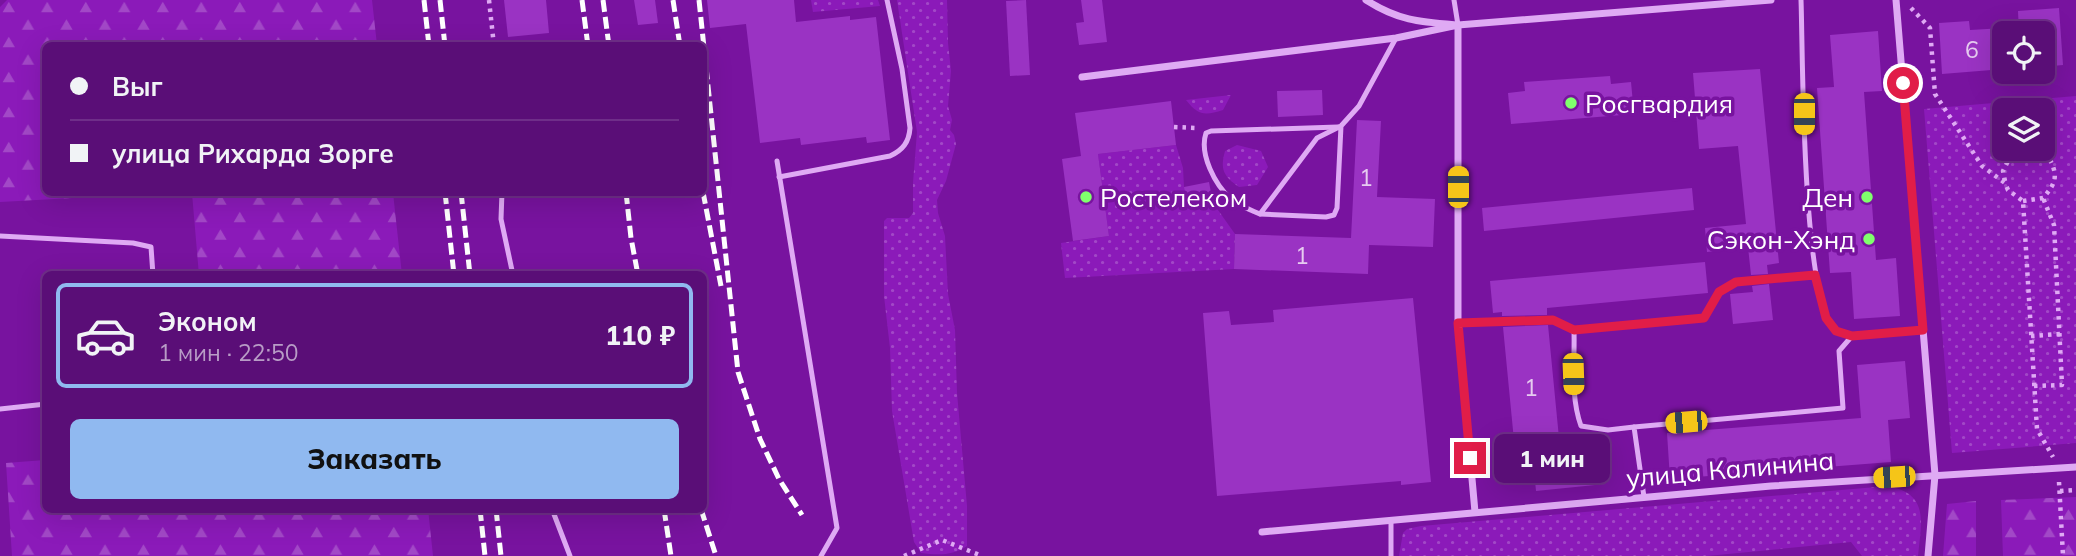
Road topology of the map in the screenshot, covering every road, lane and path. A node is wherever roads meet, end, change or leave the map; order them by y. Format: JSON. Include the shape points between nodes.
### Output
{"nodes":[{"id":1,"x":489,"y":0,"type":"edge"},
{"id":2,"x":887,"y":0,"type":"edge"},
{"id":3,"x":1366,"y":0,"type":"edge"},
{"id":4,"x":1454,"y":0,"type":"edge"},
{"id":5,"x":1771,"y":0,"type":"edge"},
{"id":6,"x":1801,"y":0,"type":"edge"},
{"id":7,"x":1896,"y":0,"type":"edge"},
{"id":8,"x":1904,"y":0,"type":"edge"},
{"id":9,"x":1458,"y":25,"type":"junction"},
{"id":10,"x":1396,"y":38,"type":"junction"},
{"id":11,"x":494,"y":42,"type":"edge"},
{"id":12,"x":1082,"y":77,"type":"dead end"},
{"id":13,"x":1341,"y":126,"type":"junction"},
{"id":14,"x":777,"y":161,"type":"dead end"},
{"id":15,"x":2008,"y":161,"type":"edge"},
{"id":16,"x":2051,"y":161,"type":"edge"},
{"id":17,"x":779,"y":177,"type":"junction"},
{"id":18,"x":2005,"y":183,"type":"junction"},
{"id":19,"x":502,"y":196,"type":"edge"},
{"id":20,"x":2042,"y":198,"type":"junction"},
{"id":21,"x":2023,"y":201,"type":"junction"},
{"id":22,"x":1261,"y":214,"type":"junction"},
{"id":23,"x":0,"y":236,"type":"edge"},
{"id":24,"x":153,"y":271,"type":"edge"},
{"id":25,"x":512,"y":271,"type":"edge"},
{"id":26,"x":1815,"y":275,"type":"junction"},
{"id":27,"x":1458,"y":323,"type":"junction"},
{"id":28,"x":1574,"y":330,"type":"junction"},
{"id":29,"x":1923,"y":330,"type":"junction"},
{"id":30,"x":2060,"y":334,"type":"junction"},
{"id":31,"x":1852,"y":336,"type":"junction"},
{"id":32,"x":2031,"y":336,"type":"junction"},
{"id":33,"x":2034,"y":386,"type":"junction"},
{"id":34,"x":42,"y":404,"type":"edge"},
{"id":35,"x":0,"y":409,"type":"edge"},
{"id":36,"x":1634,"y":427,"type":"junction"},
{"id":37,"x":2059,"y":467,"type":"junction"},
{"id":38,"x":2076,"y":467,"type":"edge"},
{"id":39,"x":1935,"y":475,"type":"junction"},
{"id":40,"x":2076,"y":490,"type":"edge"},
{"id":41,"x":2060,"y":491,"type":"junction"},
{"id":42,"x":1644,"y":497,"type":"junction"},
{"id":43,"x":1475,"y":512,"type":"junction"},
{"id":44,"x":554,"y":513,"type":"edge"},
{"id":45,"x":1391,"y":521,"type":"junction"},
{"id":46,"x":1262,"y":532,"type":"dead end"},
{"id":47,"x":570,"y":556,"type":"edge"},
{"id":48,"x":821,"y":556,"type":"edge"},
{"id":49,"x":904,"y":556,"type":"edge"},
{"id":50,"x":982,"y":556,"type":"edge"},
{"id":51,"x":1391,"y":556,"type":"edge"},
{"id":52,"x":1928,"y":556,"type":"edge"},
{"id":53,"x":2063,"y":556,"type":"edge"}],
"edges":[{"from":1,"to":11,"type":"path"},
{"from":2,"to":17,"type":"lane","via":[[910,128],[905,146],[890,156]]},
{"from":3,"to":9,"type":"street","via":[[1410,21]]},
{"from":4,"to":9,"type":"lane"},
{"from":5,"to":9,"type":"street"},
{"from":6,"to":26,"type":"lane","via":[[1804,137]]},
{"from":7,"to":29,"type":"street"},
{"from":8,"to":18,"type":"path","via":[[1930,28],[1935,94],[1982,166]]},
{"from":9,"to":10,"type":"street"},
{"from":9,"to":27,"type":"street"},
{"from":10,"to":12,"type":"street"},
{"from":10,"to":13,"type":"lane","via":[[1359,106]]},
{"from":13,"to":22,"type":"lane","via":[[1317,138]]},
{"from":13,"to":22,"type":"lane","via":[[1334,215]]},
{"from":13,"to":22,"type":"lane","via":[[1206,134],[1207,159],[1215,178],[1230,199]]},
{"from":14,"to":17,"type":"lane"},
{"from":15,"to":18,"type":"path","via":[[2003,172]]},
{"from":16,"to":20,"type":"path","via":[[2056,170],[2053,187]]},
{"from":17,"to":48,"type":"lane","via":[[837,528]]},
{"from":18,"to":21,"type":"path"},
{"from":19,"to":25,"type":"lane","via":[[501,219]]},
{"from":20,"to":21,"type":"path"},
{"from":20,"to":30,"type":"path","via":[[2054,225]]},
{"from":21,"to":32,"type":"path"},
{"from":23,"to":24,"type":"lane","via":[[151,247]]},
{"from":26,"to":28,"type":"lane","via":[[1736,282],[1719,292],[1704,318]]},
{"from":26,"to":31,"type":"lane","via":[[1826,318],[1836,331]]},
{"from":27,"to":28,"type":"lane","via":[[1553,320]]},
{"from":27,"to":43,"type":"street"},
{"from":28,"to":36,"type":"lane","via":[[1575,410],[1581,426]]},
{"from":29,"to":31,"type":"lane"},
{"from":29,"to":39,"type":"street"},
{"from":30,"to":32,"type":"path"},
{"from":30,"to":33,"type":"path","via":[[2063,385]]},
{"from":31,"to":36,"type":"lane","via":[[1839,351],[1843,408]]},
{"from":32,"to":33,"type":"path"},
{"from":33,"to":37,"type":"path","via":[[2037,429]]},
{"from":34,"to":35,"type":"lane"},
{"from":36,"to":42,"type":"lane"},
{"from":37,"to":38,"type":"street","name":"улица Калинина"},
{"from":37,"to":39,"type":"street","name":"улица Калинина"},
{"from":37,"to":41,"type":"path"},
{"from":39,"to":42,"type":"street","name":"улица Калинина"},
{"from":39,"to":52,"type":"street"},
{"from":40,"to":41,"type":"path"},
{"from":41,"to":53,"type":"path"},
{"from":42,"to":43,"type":"street","name":"улица Калинина"},
{"from":43,"to":45,"type":"street","name":"улица Калинина"},
{"from":44,"to":47,"type":"lane"},
{"from":45,"to":46,"type":"street","name":"улица Калинина"},
{"from":45,"to":51,"type":"lane"},
{"from":49,"to":50,"type":"path","via":[[942,540]]}]}
